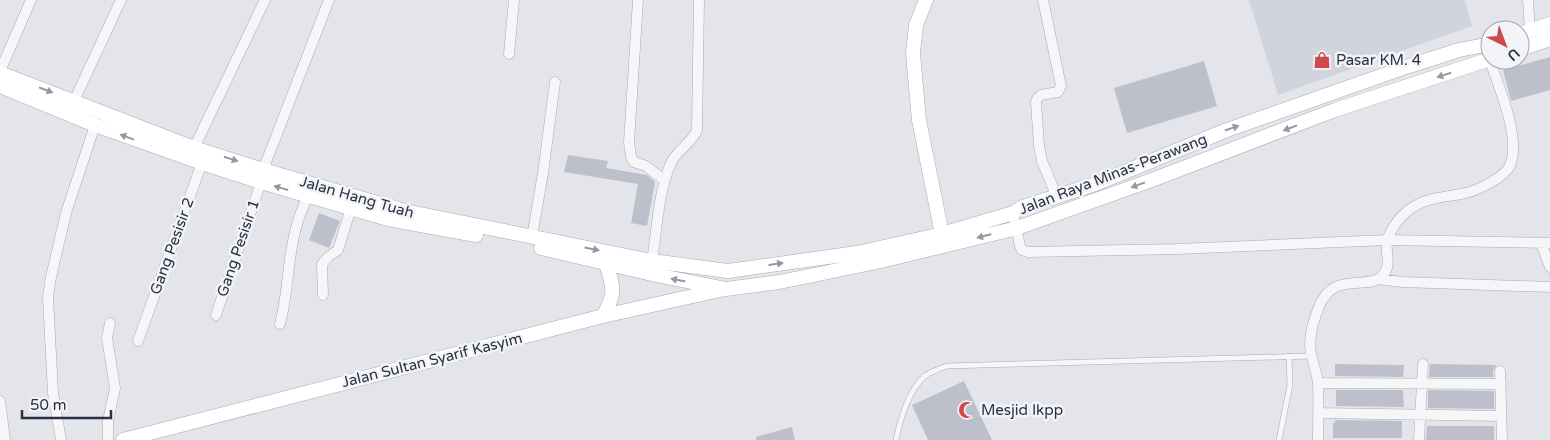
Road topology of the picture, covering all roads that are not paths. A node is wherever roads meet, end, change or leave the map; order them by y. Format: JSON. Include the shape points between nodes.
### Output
{"nodes":[{"id":1,"x":31,"y":0,"type":"edge"},
{"id":2,"x":121,"y":0,"type":"edge"},
{"id":3,"x":265,"y":0,"type":"edge"},
{"id":4,"x":329,"y":0,"type":"edge"},
{"id":5,"x":514,"y":0,"type":"edge"},
{"id":6,"x":638,"y":0,"type":"edge"},
{"id":7,"x":699,"y":0,"type":"edge"},
{"id":8,"x":926,"y":0,"type":"edge"},
{"id":9,"x":1043,"y":0,"type":"edge"},
{"id":10,"x":1528,"y":0,"type":"edge"},
{"id":11,"x":1526,"y":20,"type":"edge"},
{"id":12,"x":1550,"y":24,"type":"edge"},
{"id":13,"x":1530,"y":31,"type":"edge"},
{"id":14,"x":1550,"y":38,"type":"edge"},
{"id":15,"x":1530,"y":45,"type":"edge"},
{"id":16,"x":1480,"y":46,"type":"edge"},
{"id":17,"x":509,"y":54,"type":"dead end"},
{"id":18,"x":1480,"y":63,"type":"edge"},
{"id":19,"x":1492,"y":70,"type":"edge"},
{"id":20,"x":0,"y":72,"type":"edge"},
{"id":21,"x":555,"y":82,"type":"dead end"},
{"id":22,"x":0,"y":86,"type":"edge"},
{"id":23,"x":74,"y":101,"type":"junction"},
{"id":24,"x":95,"y":125,"type":"junction"},
{"id":25,"x":201,"y":154,"type":"junction"},
{"id":26,"x":262,"y":176,"type":"junction"},
{"id":27,"x":664,"y":180,"type":"junction"},
{"id":28,"x":308,"y":196,"type":"junction"},
{"id":29,"x":1057,"y":197,"type":"junction"},
{"id":30,"x":351,"y":208,"type":"junction"},
{"id":31,"x":1013,"y":213,"type":"junction"},
{"id":32,"x":1017,"y":228,"type":"junction"},
{"id":33,"x":942,"y":234,"type":"junction"},
{"id":34,"x":532,"y":238,"type":"junction"},
{"id":35,"x":1387,"y":240,"type":"junction"},
{"id":36,"x":1545,"y":243,"type":"edge"},
{"id":37,"x":652,"y":262,"type":"junction"},
{"id":38,"x":606,"y":264,"type":"junction"},
{"id":39,"x":1550,"y":267,"type":"edge"},
{"id":40,"x":728,"y":271,"type":"junction"},
{"id":41,"x":1379,"y":279,"type":"junction"},
{"id":42,"x":1550,"y":287,"type":"edge"},
{"id":43,"x":726,"y":289,"type":"junction"},
{"id":44,"x":323,"y":295,"type":"dead end"},
{"id":45,"x":216,"y":315,"type":"dead end"},
{"id":46,"x":603,"y":316,"type":"junction"},
{"id":47,"x":110,"y":323,"type":"dead end"},
{"id":48,"x":280,"y":324,"type":"dead end"},
{"id":49,"x":138,"y":341,"type":"dead end"},
{"id":50,"x":1289,"y":356,"type":"junction"},
{"id":51,"x":1311,"y":356,"type":"junction"},
{"id":52,"x":1423,"y":364,"type":"dead end"},
{"id":53,"x":1500,"y":371,"type":"dead end"},
{"id":54,"x":1318,"y":383,"type":"junction"},
{"id":55,"x":1501,"y":384,"type":"junction"},
{"id":56,"x":1422,"y":385,"type":"junction"},
{"id":57,"x":0,"y":401,"type":"edge"},
{"id":58,"x":1318,"y":413,"type":"junction"},
{"id":59,"x":1420,"y":416,"type":"junction"},
{"id":60,"x":1501,"y":416,"type":"junction"},
{"id":61,"x":4,"y":440,"type":"edge"},
{"id":62,"x":61,"y":440,"type":"edge"},
{"id":63,"x":108,"y":440,"type":"edge"},
{"id":64,"x":122,"y":440,"type":"edge"},
{"id":65,"x":896,"y":440,"type":"edge"},
{"id":66,"x":1279,"y":440,"type":"edge"},
{"id":67,"x":1318,"y":440,"type":"edge"},
{"id":68,"x":1419,"y":440,"type":"edge"},
{"id":69,"x":1502,"y":440,"type":"edge"}],
"edges":[{"from":1,"to":20,"type":"street"},
{"from":2,"to":23,"type":"street"},
{"from":3,"to":25,"type":"street","name":"Gang Pesisir 2"},
{"from":4,"to":26,"type":"street","name":"Gang Pesisir 1"},
{"from":5,"to":17,"type":"street"},
{"from":6,"to":27,"type":"street","via":[[628,142],[634,162],[646,166]]},
{"from":7,"to":27,"type":"street","via":[[697,130],[675,158]]},
{"from":8,"to":33,"type":"main road","via":[[916,25],[913,53],[919,120]]},
{"from":9,"to":29,"type":"street","via":[[1061,86],[1058,92],[1037,99],[1039,146]]},
{"from":10,"to":11,"type":"street"},
{"from":12,"to":13,"type":"main road"},
{"from":14,"to":15,"type":"main road"},
{"from":29,"to":16,"type":"main road","name":"Jalan Raya Minas-Perawang","one_way":true,"via":[[1227,130],[1441,55]]},
{"from":18,"to":32,"type":"main road","name":"Jalan Raya Minas-Perawang","one_way":true,"via":[[1335,110]]},
{"from":19,"to":35,"type":"street","via":[[1512,132],[1511,164],[1488,184],[1463,194],[1432,198],[1416,205],[1402,216]]},
{"from":20,"to":23,"type":"main road","name":"Jalan Hang Tuah","one_way":true},
{"from":21,"to":34,"type":"street"},
{"from":22,"to":24,"type":"main road","name":"Jalan Hang Tuah"},
{"from":23,"to":25,"type":"main road","name":"Jalan Hang Tuah"},
{"from":25,"to":24,"type":"main road","name":"Jalan Hang Tuah","one_way":true},
{"from":24,"to":62,"type":"street","via":[[66,212],[48,297],[53,393]]},
{"from":25,"to":26,"type":"main road","name":"Jalan Hang Tuah"},
{"from":25,"to":49,"type":"street","name":"Gang Pesisir 2"},
{"from":28,"to":26,"type":"main road","name":"Jalan Hang Tuah","one_way":true},
{"from":26,"to":34,"type":"main road","name":"Jalan Hang Tuah"},
{"from":26,"to":45,"type":"street","name":"Gang Pesisir 1"},
{"from":27,"to":37,"type":"street"},
{"from":28,"to":30,"type":"main road","name":"Jalan Hang Tuah"},
{"from":28,"to":48,"type":"street","via":[[296,230]]},
{"from":29,"to":31,"type":"main road","name":"Jalan Raya Minas-Perawang","via":[[1022,207]]},
{"from":30,"to":38,"type":"main road","name":"Jalan Hang Tuah","via":[[388,219],[519,243]]},
{"from":30,"to":44,"type":"street","via":[[338,250],[322,264]]},
{"from":31,"to":32,"type":"street"},
{"from":31,"to":33,"type":"main road","name":"Jalan Raya Minas-Perawang"},
{"from":32,"to":35,"type":"street","via":[[1020,246],[1028,252]]},
{"from":32,"to":43,"type":"main road","name":"Jalan Raya Minas-Perawang","one_way":true,"via":[[881,261],[779,282]]},
{"from":40,"to":33,"type":"main road","name":"Jalan Raya Minas-Perawang","one_way":true,"via":[[857,253]]},
{"from":34,"to":37,"type":"main road","name":"Jalan Hang Tuah","one_way":true},
{"from":35,"to":36,"type":"street"},
{"from":35,"to":41,"type":"street","via":[[1388,265]]},
{"from":36,"to":39,"type":"street"},
{"from":37,"to":40,"type":"main road","name":"Jalan Hang Tuah"},
{"from":43,"to":38,"type":"main road","name":"Jalan Hang Tuah","one_way":true},
{"from":38,"to":46,"type":"main road","via":[[613,285],[610,304]]},
{"from":40,"to":43,"type":"main road"},
{"from":41,"to":42,"type":"street"},
{"from":41,"to":51,"type":"street","via":[[1347,283],[1332,289],[1322,299],[1310,334]]},
{"from":43,"to":46,"type":"main road","name":"Jalan Sultan Syarif Kasyim"},
{"from":46,"to":64,"type":"main road","name":"Jalan Sultan Syarif Kasyim"},
{"from":47,"to":63,"type":"street","via":[[107,338],[115,388]]},
{"from":50,"to":51,"type":"lane"},
{"from":50,"to":65,"type":"lane","via":[[947,366],[926,375],[914,389],[901,418]]},
{"from":50,"to":66,"type":"lane","via":[[1290,385]]},
{"from":51,"to":54,"type":"street"},
{"from":52,"to":56,"type":"street"},
{"from":53,"to":55,"type":"street"},
{"from":54,"to":56,"type":"street"},
{"from":54,"to":58,"type":"street"},
{"from":55,"to":56,"type":"street"},
{"from":55,"to":60,"type":"street"},
{"from":56,"to":59,"type":"street"},
{"from":57,"to":61,"type":"street"},
{"from":58,"to":59,"type":"street"},
{"from":58,"to":67,"type":"street"},
{"from":59,"to":60,"type":"street"},
{"from":59,"to":68,"type":"street"},
{"from":60,"to":69,"type":"street"}]}
